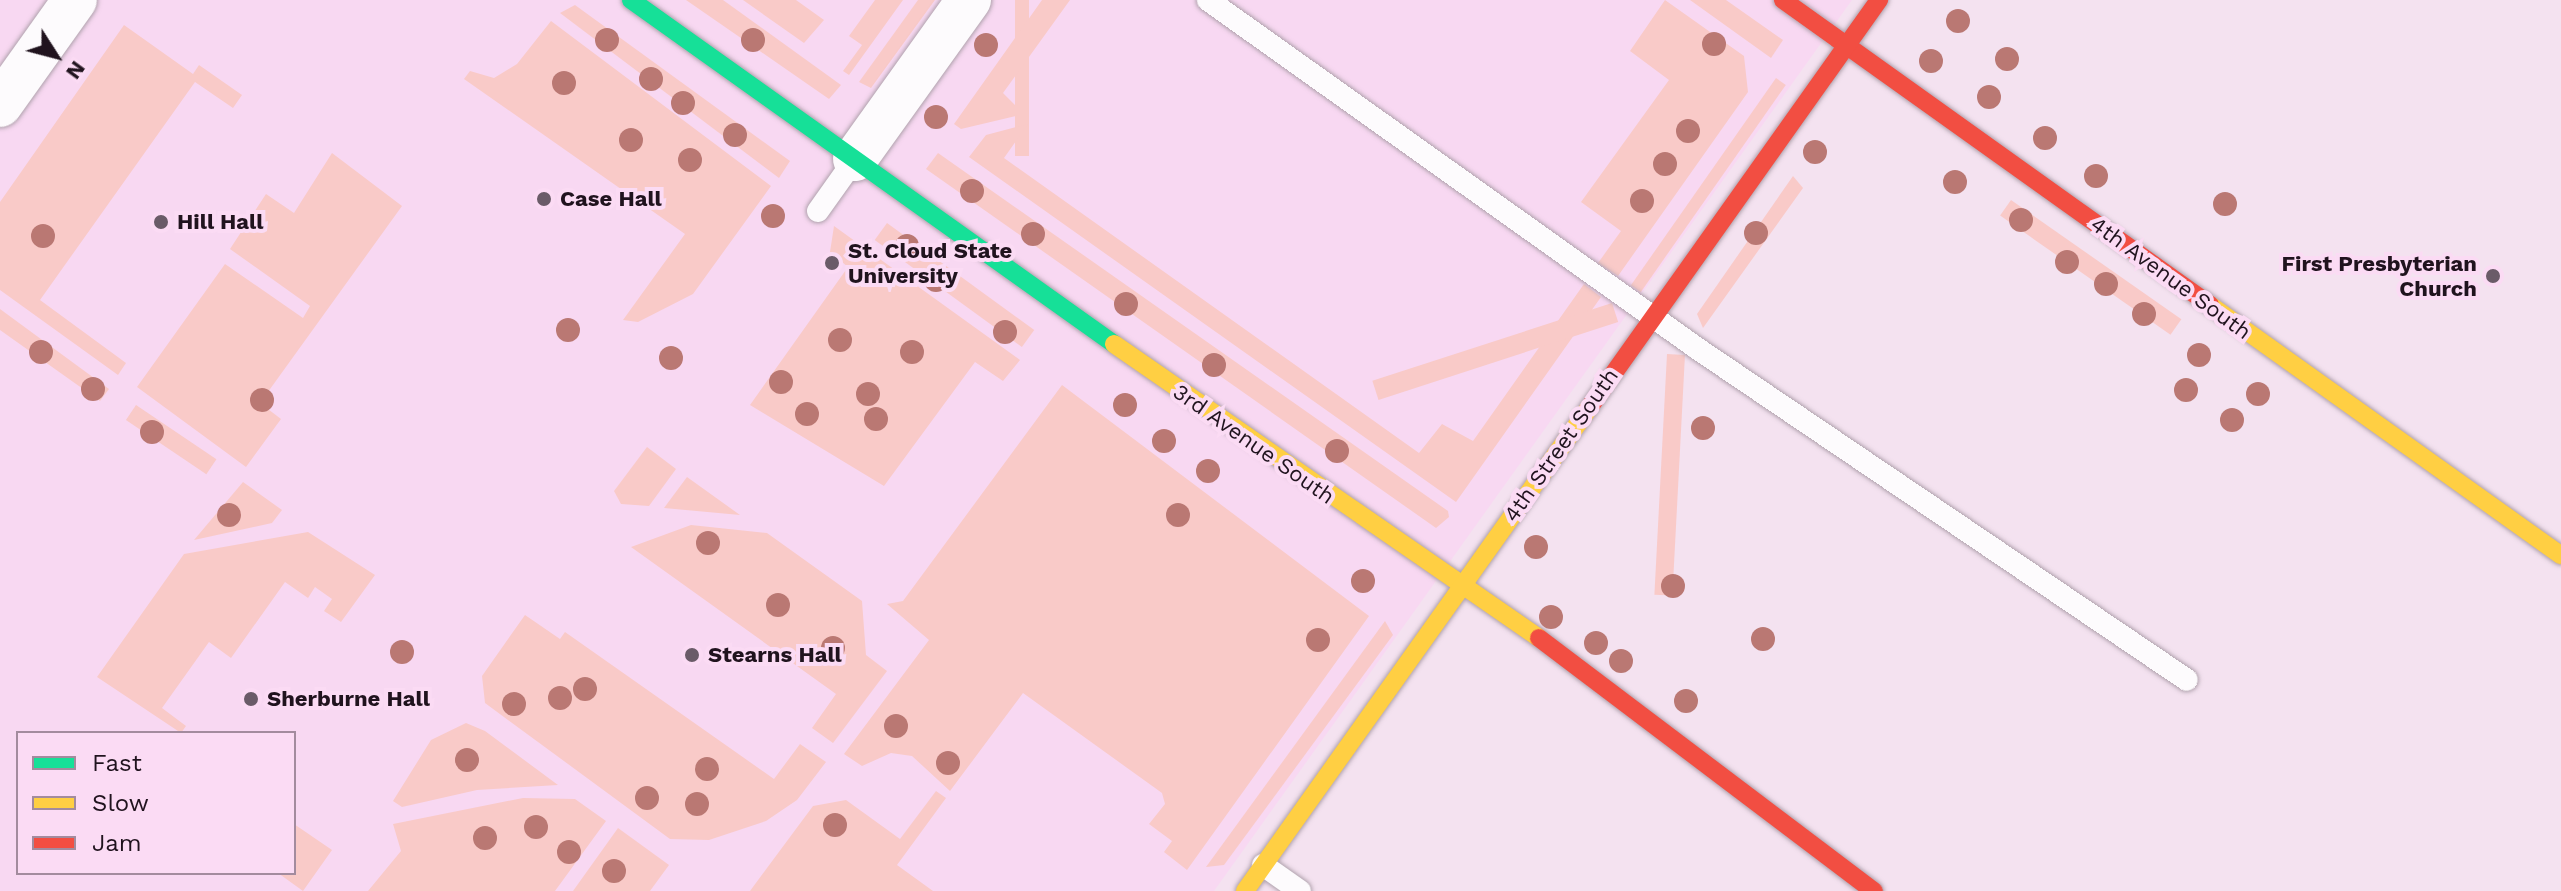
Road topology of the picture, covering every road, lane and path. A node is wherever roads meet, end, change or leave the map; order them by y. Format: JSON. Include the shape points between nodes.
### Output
{"nodes":[{"id":1,"x":75,"y":0,"type":"edge"},
{"id":2,"x":631,"y":0,"type":"edge"},
{"id":3,"x":969,"y":0,"type":"edge"},
{"id":4,"x":1208,"y":0,"type":"edge"},
{"id":5,"x":1783,"y":0,"type":"edge"},
{"id":6,"x":1879,"y":0,"type":"edge"},
{"id":7,"x":1845,"y":46,"type":"junction"},
{"id":8,"x":0,"y":105,"type":"edge"},
{"id":9,"x":855,"y":159,"type":"junction"},
{"id":10,"x":818,"y":211,"type":"dead end"},
{"id":11,"x":1653,"y":317,"type":"junction"},
{"id":12,"x":2561,"y":555,"type":"edge"},
{"id":13,"x":1462,"y":585,"type":"junction"},
{"id":14,"x":2187,"y":680,"type":"dead end"},
{"id":15,"x":1263,"y":865,"type":"junction"},
{"id":16,"x":1245,"y":891,"type":"edge"},
{"id":17,"x":1300,"y":891,"type":"edge"},
{"id":18,"x":1874,"y":891,"type":"edge"}],
"edges":[{"from":1,"to":8,"type":"street"},
{"from":2,"to":9,"type":"street","name":"3rd Avenue South"},
{"from":3,"to":9,"type":"street"},
{"from":4,"to":11,"type":"lane"},
{"from":5,"to":7,"type":"street","name":"4th Avenue South"},
{"from":6,"to":7,"type":"street","name":"4th Street South"},
{"from":7,"to":11,"type":"street","name":"4th Street South"},
{"from":7,"to":12,"type":"street","name":"4th Avenue South"},
{"from":9,"to":10,"type":"lane"},
{"from":9,"to":13,"type":"street","name":"3rd Avenue South"},
{"from":11,"to":13,"type":"street","name":"4th Street South"},
{"from":11,"to":14,"type":"lane"},
{"from":13,"to":15,"type":"street","name":"4th Street South"},
{"from":13,"to":18,"type":"street","name":"3rd Avenue South"},
{"from":15,"to":16,"type":"street","name":"4th Street South"},
{"from":15,"to":17,"type":"lane"}]}
